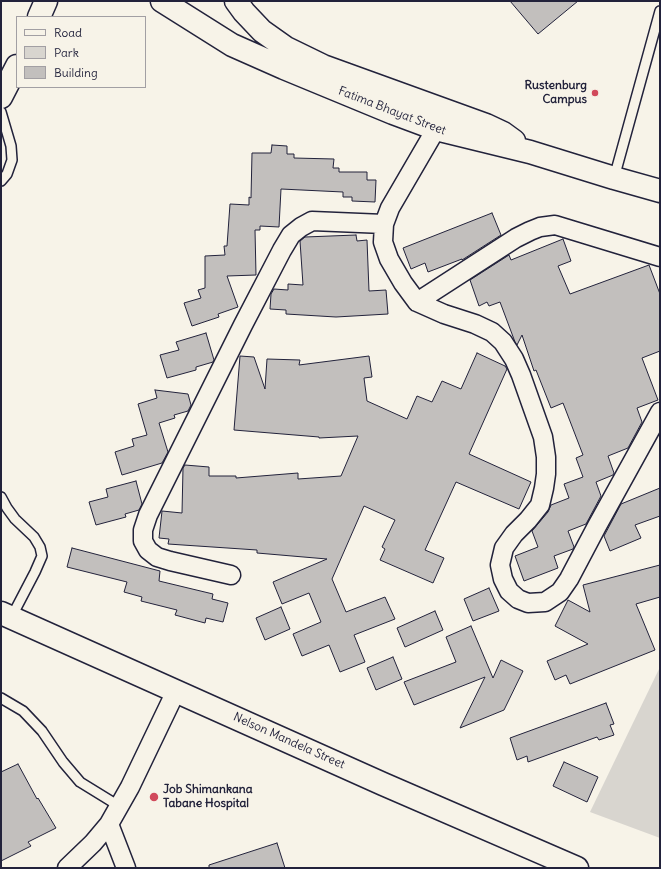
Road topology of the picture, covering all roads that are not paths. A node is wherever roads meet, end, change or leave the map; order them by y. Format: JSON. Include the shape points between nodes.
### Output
{"nodes":[{"id":1,"x":46,"y":1,"type":"edge"},
{"id":2,"x":162,"y":1,"type":"edge"},
{"id":3,"x":236,"y":1,"type":"edge"},
{"id":4,"x":660,"y":11,"type":"edge"},
{"id":5,"x":39,"y":16,"type":"edge"},
{"id":6,"x":16,"y":68,"type":"edge"},
{"id":7,"x":1,"y":97,"type":"edge"},
{"id":8,"x":1,"y":112,"type":"edge"},
{"id":9,"x":436,"y":129,"type":"junction"},
{"id":10,"x":530,"y":152,"type":"junction"},
{"id":11,"x":614,"y":178,"type":"junction"},
{"id":12,"x":1,"y":181,"type":"edge"},
{"id":13,"x":660,"y":191,"type":"edge"},
{"id":14,"x":384,"y":224,"type":"junction"},
{"id":15,"x":660,"y":256,"type":"edge"},
{"id":16,"x":417,"y":302,"type":"junction"},
{"id":17,"x":660,"y":412,"type":"edge"},
{"id":18,"x":1,"y":497,"type":"edge"},
{"id":19,"x":4,"y":508,"type":"edge"},
{"id":20,"x":232,"y":575,"type":"dead end"},
{"id":21,"x":6,"y":615,"type":"edge"},
{"id":22,"x":176,"y":691,"type":"junction"},
{"id":23,"x":1,"y":698,"type":"edge"},
{"id":24,"x":119,"y":806,"type":"junction"},
{"id":25,"x":109,"y":824,"type":"junction"},
{"id":26,"x":543,"y":861,"type":"edge"},
{"id":27,"x":67,"y":868,"type":"edge"},
{"id":28,"x":126,"y":868,"type":"edge"},
{"id":29,"x":577,"y":868,"type":"edge"}],
"edges":[{"from":1,"to":5,"type":"main road"},
{"from":2,"to":9,"type":"main road","name":"Fatima Bhayat Street","via":[[232,45]]},
{"from":3,"to":10,"type":"main road","via":[[262,31],[286,48],[323,66],[486,125],[503,133]]},
{"from":4,"to":11,"type":"lane"},
{"from":6,"to":7,"type":"main road"},
{"from":8,"to":12,"type":"lane","via":[[11,146],[12,160],[7,174]]},
{"from":9,"to":10,"type":"main road","name":"Fatima Bhayat Street"},
{"from":9,"to":14,"type":"street","via":[[390,208]]},
{"from":10,"to":11,"type":"main road","name":"Fatima Bhayat Street"},
{"from":11,"to":13,"type":"main road","name":"Fatima Bhayat Street"},
{"from":14,"to":16,"type":"street","via":[[383,242],[389,259]]},
{"from":14,"to":20,"type":"street","via":[[312,221],[291,235],[148,515],[143,530],[143,541],[148,550],[157,557]]},
{"from":15,"to":16,"type":"street","via":[[555,226],[540,227],[516,238]]},
{"from":16,"to":17,"type":"street","via":[[475,324],[492,332],[503,342],[521,375],[540,430],[546,457],[546,474],[540,505],[504,548],[500,565],[509,591],[518,600],[528,603],[545,602],[560,592]]},
{"from":18,"to":19,"type":"lane"},
{"from":19,"to":21,"type":"lane","via":[[34,537],[42,556],[35,572]]},
{"from":21,"to":22,"type":"main road","name":"Nelson Mandela Street"},
{"from":22,"to":24,"type":"street"},
{"from":22,"to":26,"type":"main road","name":"Nelson Mandela Street","via":[[383,784]]},
{"from":23,"to":24,"type":"lane","via":[[23,712],[42,732],[80,782]]},
{"from":24,"to":25,"type":"street"},
{"from":25,"to":27,"type":"street"},
{"from":25,"to":28,"type":"street"},
{"from":26,"to":29,"type":"main road","name":"Nelson Mandela Street"}]}
